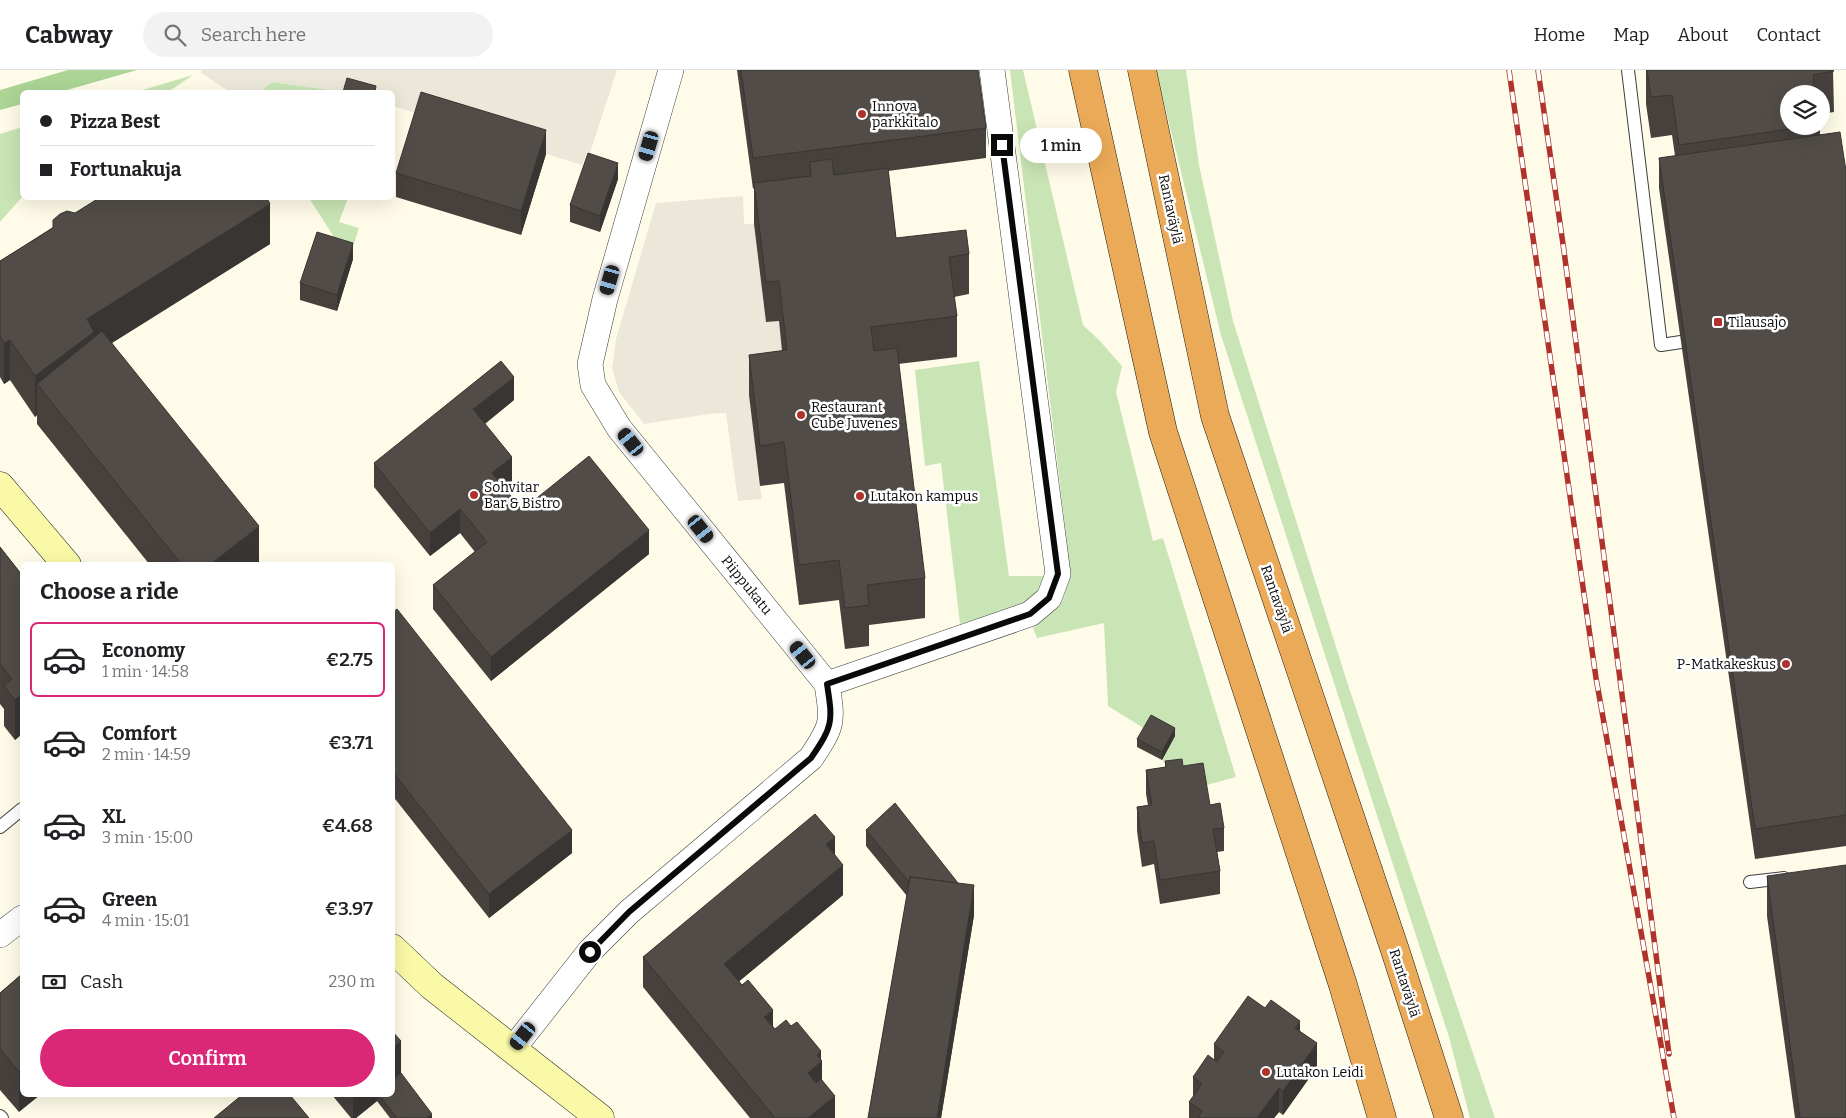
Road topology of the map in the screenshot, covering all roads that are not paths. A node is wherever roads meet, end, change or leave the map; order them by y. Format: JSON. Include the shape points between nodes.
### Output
{"nodes":[{"id":1,"x":671,"y":70,"type":"edge"},
{"id":2,"x":992,"y":70,"type":"edge"},
{"id":3,"x":1083,"y":70,"type":"edge"},
{"id":4,"x":1142,"y":70,"type":"edge"},
{"id":5,"x":1628,"y":70,"type":"edge"},
{"id":6,"x":1681,"y":342,"type":"edge"},
{"id":7,"x":0,"y":486,"type":"edge"},
{"id":8,"x":64,"y":562,"type":"edge"},
{"id":9,"x":827,"y":684,"type":"junction"},
{"id":10,"x":20,"y":811,"type":"edge"},
{"id":11,"x":0,"y":827,"type":"edge"},
{"id":12,"x":1798,"y":876,"type":"edge"},
{"id":13,"x":1750,"y":882,"type":"dead end"},
{"id":14,"x":20,"y":920,"type":"edge"},
{"id":15,"x":0,"y":935,"type":"edge"},
{"id":16,"x":395,"y":951,"type":"edge"},
{"id":17,"x":512,"y":1050,"type":"junction"},
{"id":18,"x":600,"y":1118,"type":"edge"},
{"id":19,"x":1382,"y":1118,"type":"edge"},
{"id":20,"x":1448,"y":1118,"type":"edge"}],
"edges":[{"from":1,"to":9,"type":"street","name":"Piippukatu","via":[[605,298],[590,364],[593,385],[619,428]]},
{"from":2,"to":9,"type":"street","via":[[1058,574],[1049,598],[1030,614]]},
{"from":3,"to":19,"type":"highway","via":[[1163,432],[1343,985]]},
{"from":4,"to":20,"type":"highway","name":"Rantaväylä","via":[[1215,416],[1395,950]]},
{"from":5,"to":6,"type":"lane","via":[[1661,345]]},
{"from":7,"to":8,"type":"street"},
{"from":9,"to":17,"type":"street","name":"Piippukatu","via":[[832,715],[826,735],[811,758],[629,912],[575,969]]},
{"from":10,"to":11,"type":"lane"},
{"from":12,"to":13,"type":"lane"},
{"from":14,"to":15,"type":"street"},
{"from":16,"to":17,"type":"street","via":[[432,986]]},
{"from":17,"to":18,"type":"street"}]}
